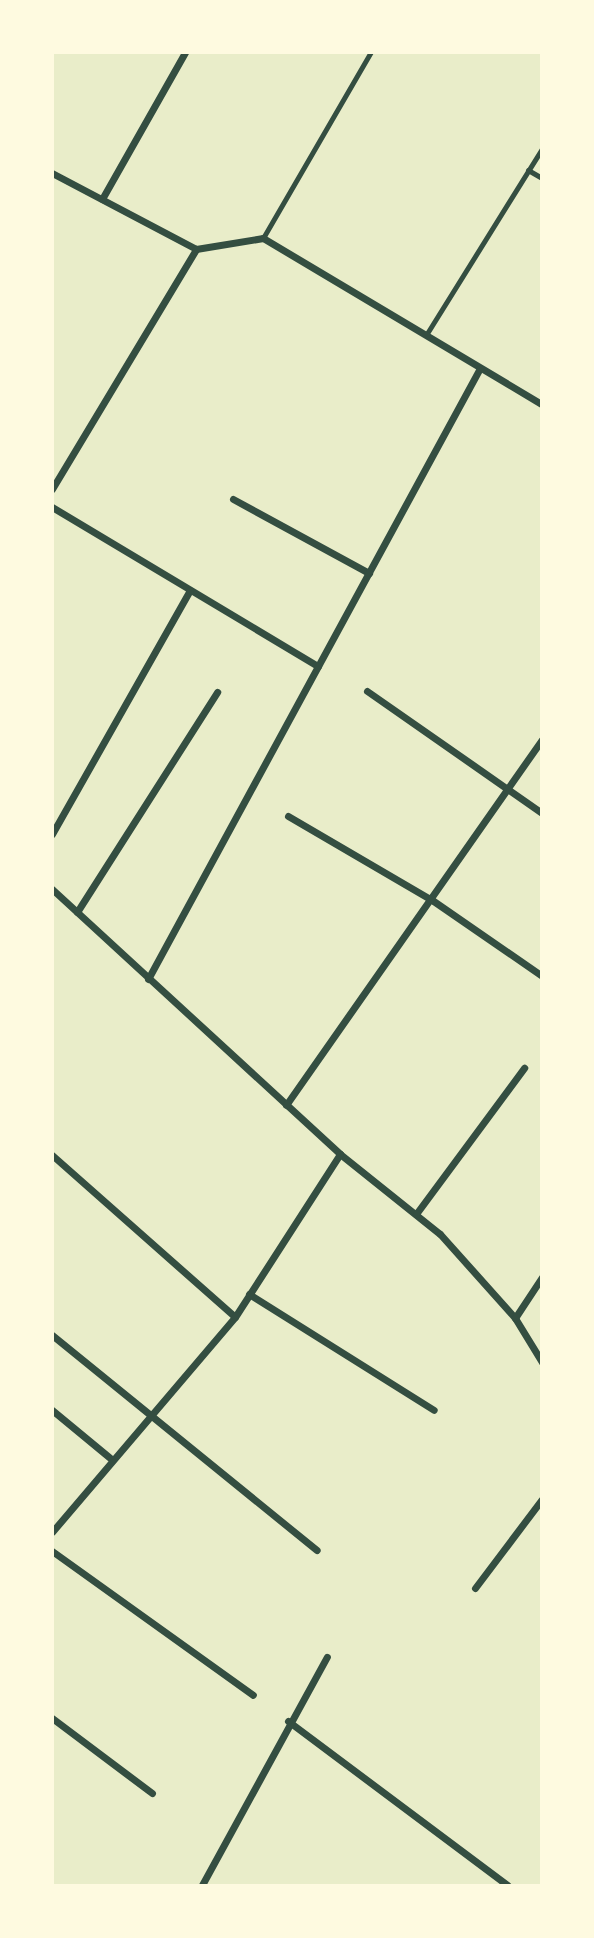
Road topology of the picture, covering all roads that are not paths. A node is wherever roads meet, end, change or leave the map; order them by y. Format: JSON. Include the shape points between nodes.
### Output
{"nodes":[{"id":1,"x":185,"y":52,"type":"edge"},
{"id":2,"x":371,"y":52,"type":"edge"},
{"id":3,"x":541,"y":149,"type":"edge"},
{"id":4,"x":528,"y":170,"type":"junction"},
{"id":5,"x":52,"y":173,"type":"edge"},
{"id":6,"x":541,"y":178,"type":"edge"},
{"id":7,"x":102,"y":199,"type":"junction"},
{"id":8,"x":263,"y":238,"type":"junction"},
{"id":9,"x":195,"y":249,"type":"junction"},
{"id":10,"x":426,"y":335,"type":"junction"},
{"id":11,"x":480,"y":368,"type":"junction"},
{"id":12,"x":541,"y":404,"type":"edge"},
{"id":13,"x":52,"y":489,"type":"edge"},
{"id":14,"x":233,"y":499,"type":"dead end"},
{"id":15,"x":52,"y":507,"type":"edge"},
{"id":16,"x":369,"y":573,"type":"junction"},
{"id":17,"x":190,"y":590,"type":"junction"},
{"id":18,"x":318,"y":666,"type":"junction"},
{"id":19,"x":367,"y":691,"type":"dead end"},
{"id":20,"x":216,"y":692,"type":"dead end"},
{"id":21,"x":541,"y":740,"type":"edge"},
{"id":22,"x":509,"y":792,"type":"junction"},
{"id":23,"x":541,"y":813,"type":"edge"},
{"id":24,"x":288,"y":816,"type":"dead end"},
{"id":25,"x":52,"y":834,"type":"edge"},
{"id":26,"x":52,"y":889,"type":"edge"},
{"id":27,"x":432,"y":900,"type":"junction"},
{"id":28,"x":77,"y":912,"type":"junction"},
{"id":29,"x":541,"y":976,"type":"edge"},
{"id":30,"x":148,"y":979,"type":"junction"},
{"id":31,"x":524,"y":1068,"type":"dead end"},
{"id":32,"x":286,"y":1105,"type":"junction"},
{"id":33,"x":340,"y":1154,"type":"junction"},
{"id":34,"x":52,"y":1155,"type":"edge"},
{"id":35,"x":415,"y":1214,"type":"junction"},
{"id":36,"x":541,"y":1277,"type":"edge"},
{"id":37,"x":249,"y":1294,"type":"junction"},
{"id":38,"x":234,"y":1317,"type":"junction"},
{"id":39,"x":515,"y":1318,"type":"junction"},
{"id":40,"x":52,"y":1335,"type":"edge"},
{"id":41,"x":541,"y":1362,"type":"edge"},
{"id":42,"x":52,"y":1409,"type":"edge"},
{"id":43,"x":433,"y":1410,"type":"dead end"},
{"id":44,"x":150,"y":1419,"type":"junction"},
{"id":45,"x":110,"y":1458,"type":"junction"},
{"id":46,"x":541,"y":1499,"type":"edge"},
{"id":47,"x":52,"y":1532,"type":"edge"},
{"id":48,"x":317,"y":1550,"type":"dead end"},
{"id":49,"x":52,"y":1551,"type":"edge"},
{"id":50,"x":475,"y":1588,"type":"dead end"},
{"id":51,"x":327,"y":1657,"type":"dead end"},
{"id":52,"x":253,"y":1695,"type":"dead end"},
{"id":53,"x":52,"y":1718,"type":"edge"},
{"id":54,"x":288,"y":1721,"type":"junction"},
{"id":55,"x":152,"y":1793,"type":"dead end"},
{"id":56,"x":202,"y":1885,"type":"edge"},
{"id":57,"x":507,"y":1885,"type":"edge"}],
"edges":[{"from":1,"to":7,"type":"street"},
{"from":2,"to":8,"type":"lane"},
{"from":3,"to":4,"type":"lane"},
{"from":4,"to":6,"type":"lane"},
{"from":4,"to":10,"type":"lane"},
{"from":5,"to":7,"type":"street"},
{"from":7,"to":9,"type":"street"},
{"from":8,"to":9,"type":"street"},
{"from":8,"to":10,"type":"street"},
{"from":9,"to":13,"type":"street"},
{"from":10,"to":11,"type":"street"},
{"from":11,"to":12,"type":"street"},
{"from":11,"to":16,"type":"street"},
{"from":14,"to":16,"type":"street"},
{"from":15,"to":17,"type":"street"},
{"from":16,"to":18,"type":"street"},
{"from":17,"to":18,"type":"street"},
{"from":17,"to":25,"type":"street"},
{"from":18,"to":30,"type":"street"},
{"from":19,"to":22,"type":"street"},
{"from":20,"to":28,"type":"street"},
{"from":21,"to":22,"type":"street"},
{"from":22,"to":23,"type":"street"},
{"from":22,"to":27,"type":"street"},
{"from":24,"to":27,"type":"street"},
{"from":26,"to":28,"type":"street"},
{"from":27,"to":29,"type":"street"},
{"from":27,"to":32,"type":"street"},
{"from":28,"to":30,"type":"street"},
{"from":30,"to":32,"type":"street"},
{"from":31,"to":35,"type":"street"},
{"from":32,"to":33,"type":"street"},
{"from":33,"to":35,"type":"street"},
{"from":33,"to":37,"type":"street"},
{"from":34,"to":38,"type":"street"},
{"from":35,"to":39,"type":"street"},
{"from":36,"to":39,"type":"street"},
{"from":37,"to":38,"type":"street"},
{"from":37,"to":43,"type":"street"},
{"from":38,"to":44,"type":"street"},
{"from":39,"to":41,"type":"street"},
{"from":40,"to":44,"type":"street"},
{"from":42,"to":45,"type":"street"},
{"from":44,"to":45,"type":"street"},
{"from":44,"to":48,"type":"street"},
{"from":45,"to":47,"type":"street"},
{"from":46,"to":50,"type":"street"},
{"from":49,"to":52,"type":"street"},
{"from":51,"to":54,"type":"street"},
{"from":53,"to":55,"type":"street"},
{"from":54,"to":56,"type":"street"},
{"from":54,"to":57,"type":"street"}]}
